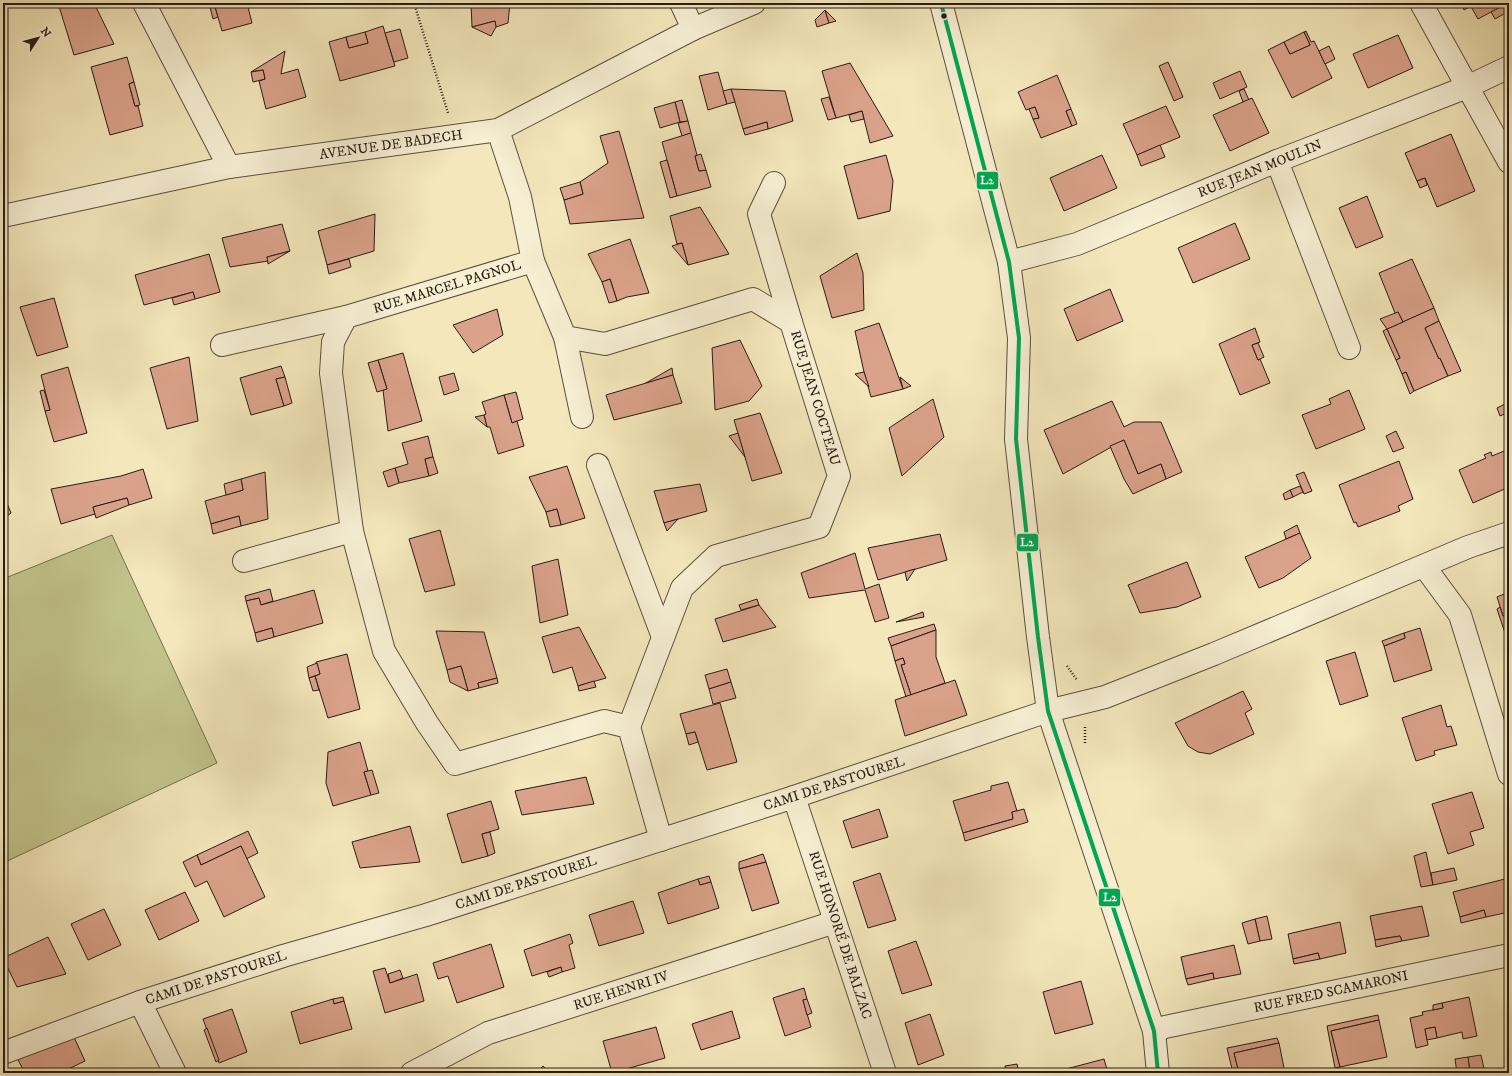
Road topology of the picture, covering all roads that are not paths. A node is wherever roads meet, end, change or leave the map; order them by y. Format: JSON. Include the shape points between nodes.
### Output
{"nodes":[{"id":1,"x":144,"y":3,"type":"edge"},
{"id":2,"x":681,"y":3,"type":"edge"},
{"id":3,"x":754,"y":3,"type":"edge"},
{"id":4,"x":1421,"y":3,"type":"edge"},
{"id":5,"x":938,"y":4,"type":"edge"},
{"id":6,"x":693,"y":29,"type":"junction"},
{"id":7,"x":1509,"y":67,"type":"edge"},
{"id":8,"x":1467,"y":86,"type":"junction"},
{"id":9,"x":498,"y":130,"type":"junction"},
{"id":10,"x":1277,"y":161,"type":"junction"},
{"id":11,"x":1509,"y":162,"type":"edge"},
{"id":12,"x":229,"y":167,"type":"junction"},
{"id":13,"x":774,"y":183,"type":"dead end"},
{"id":14,"x":3,"y":216,"type":"edge"},
{"id":15,"x":533,"y":260,"type":"junction"},
{"id":16,"x":1008,"y":262,"type":"junction"},
{"id":17,"x":346,"y":317,"type":"junction"},
{"id":18,"x":791,"y":322,"type":"junction"},
{"id":19,"x":565,"y":337,"type":"junction"},
{"id":20,"x":222,"y":345,"type":"dead end"},
{"id":21,"x":1349,"y":348,"type":"dead end"},
{"id":22,"x":582,"y":417,"type":"dead end"},
{"id":23,"x":598,"y":465,"type":"dead end"},
{"id":24,"x":352,"y":531,"type":"junction"},
{"id":25,"x":1509,"y":533,"type":"edge"},
{"id":26,"x":244,"y":562,"type":"dead end"},
{"id":27,"x":1424,"y":566,"type":"junction"},
{"id":28,"x":663,"y":638,"type":"junction"},
{"id":29,"x":1048,"y":711,"type":"junction"},
{"id":30,"x":629,"y":727,"type":"junction"},
{"id":31,"x":1509,"y":774,"type":"edge"},
{"id":32,"x":794,"y":798,"type":"junction"},
{"id":33,"x":661,"y":840,"type":"junction"},
{"id":34,"x":836,"y":922,"type":"junction"},
{"id":35,"x":1509,"y":955,"type":"edge"},
{"id":36,"x":140,"y":1002,"type":"junction"},
{"id":37,"x":1154,"y":1031,"type":"junction"},
{"id":38,"x":3,"y":1053,"type":"edge"},
{"id":39,"x":424,"y":1070,"type":"edge"},
{"id":40,"x":175,"y":1073,"type":"edge"},
{"id":41,"x":885,"y":1073,"type":"edge"},
{"id":42,"x":1158,"y":1073,"type":"edge"}],
"edges":[{"from":1,"to":12,"type":"street"},
{"from":2,"to":6,"type":"street"},
{"from":3,"to":6,"type":"street","name":"AVENUE DE BADECH"},
{"from":4,"to":8,"type":"street"},
{"from":5,"to":16,"type":"street"},
{"from":6,"to":9,"type":"street","name":"AVENUE DE BADECH"},
{"from":7,"to":8,"type":"street","name":"RUE JEAN MOULIN"},
{"from":8,"to":10,"type":"street","name":"RUE JEAN MOULIN"},
{"from":8,"to":11,"type":"street"},
{"from":9,"to":12,"type":"street","name":"AVENUE DE BADECH"},
{"from":9,"to":15,"type":"street","name":"RUE MARCEL PAGNOL","via":[[520,197]]},
{"from":10,"to":16,"type":"street","name":"RUE JEAN MOULIN","via":[[1077,244]]},
{"from":10,"to":21,"type":"street"},
{"from":12,"to":14,"type":"street","name":"AVENUE DE BADECH"},
{"from":13,"to":18,"type":"street","name":"RUE JEAN COCTEAU","via":[[759,214]]},
{"from":15,"to":17,"type":"street","name":"RUE MARCEL PAGNOL"},
{"from":15,"to":19,"type":"street"},
{"from":16,"to":29,"type":"street","via":[[1019,338],[1016,439]]},
{"from":17,"to":20,"type":"street","name":"RUE MARCEL PAGNOL"},
{"from":17,"to":24,"type":"street","via":[[333,342],[331,373]]},
{"from":18,"to":19,"type":"street","name":"RUE JEAN COCTEAU","via":[[753,299],[605,344]]},
{"from":18,"to":28,"type":"street","name":"RUE JEAN COCTEAU","via":[[839,476],[819,527],[716,556],[682,588]]},
{"from":19,"to":22,"type":"street"},
{"from":23,"to":28,"type":"street"},
{"from":24,"to":26,"type":"street"},
{"from":24,"to":30,"type":"street","via":[[384,651],[455,764],[604,721]]},
{"from":25,"to":27,"type":"street","name":"CAMI DE PASTOUREL"},
{"from":27,"to":29,"type":"street","name":"CAMI DE PASTOUREL","via":[[1105,697]]},
{"from":27,"to":31,"type":"street","via":[[1460,615]]},
{"from":28,"to":30,"type":"street","name":"RUE JEAN COCTEAU"},
{"from":29,"to":32,"type":"street","name":"CAMI DE PASTOUREL"},
{"from":29,"to":37,"type":"street"},
{"from":30,"to":33,"type":"street"},
{"from":32,"to":33,"type":"street","name":"CAMI DE PASTOUREL"},
{"from":32,"to":34,"type":"street","name":"RUE HONORÉ DE BALZAC"},
{"from":33,"to":36,"type":"street","name":"CAMI DE PASTOUREL"},
{"from":34,"to":39,"type":"street","name":"RUE HENRI IV","via":[[488,1033]]},
{"from":34,"to":41,"type":"street","name":"RUE HONORÉ DE BALZAC"},
{"from":35,"to":37,"type":"street","name":"RUE FRED SCAMARONI"},
{"from":36,"to":38,"type":"street","name":"CAMI DE PASTOUREL"},
{"from":36,"to":40,"type":"street"},
{"from":37,"to":42,"type":"street"}]}
